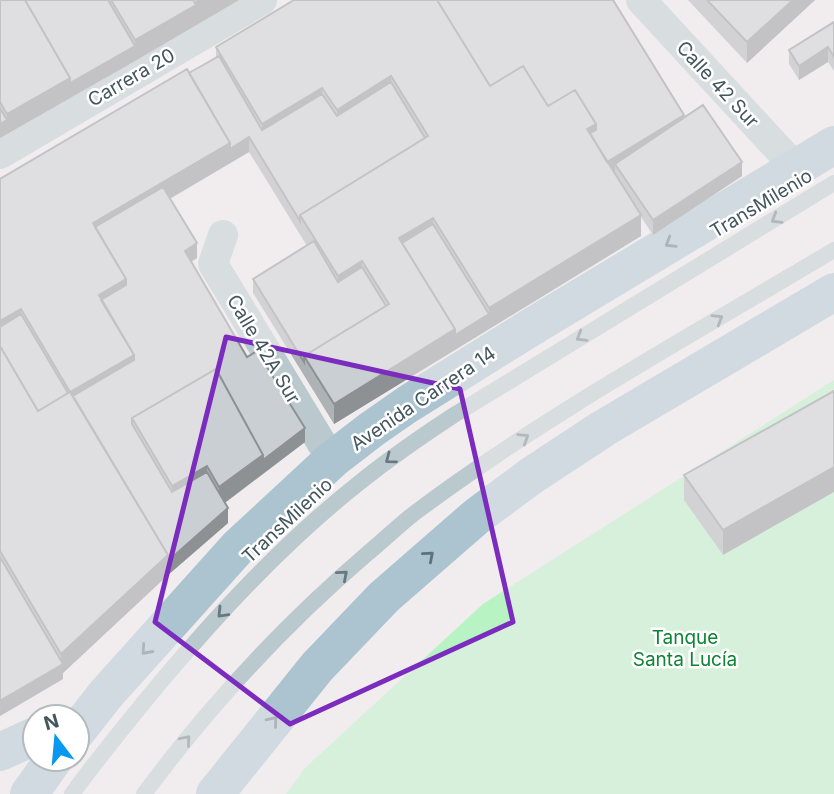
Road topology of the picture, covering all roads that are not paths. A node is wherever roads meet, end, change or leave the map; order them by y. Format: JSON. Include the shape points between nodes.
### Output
{"nodes":[{"id":1,"x":262,"y":0,"type":"edge"},
{"id":2,"x":640,"y":0,"type":"edge"},
{"id":3,"x":834,"y":145,"type":"edge"},
{"id":4,"x":0,"y":154,"type":"edge"},
{"id":5,"x":797,"y":167,"type":"junction"},
{"id":6,"x":834,"y":183,"type":"edge"},
{"id":7,"x":223,"y":235,"type":"dead end"},
{"id":8,"x":834,"y":250,"type":"edge"},
{"id":9,"x":834,"y":292,"type":"edge"},
{"id":10,"x":333,"y":459,"type":"junction"},
{"id":11,"x":106,"y":695,"type":"junction"},
{"id":12,"x":91,"y":704,"type":"edge"},
{"id":13,"x":91,"y":714,"type":"edge"},
{"id":14,"x":21,"y":742,"type":"edge"},
{"id":15,"x":0,"y":752,"type":"edge"},
{"id":16,"x":44,"y":773,"type":"edge"},
{"id":17,"x":29,"y":794,"type":"edge"},
{"id":18,"x":72,"y":794,"type":"edge"},
{"id":19,"x":144,"y":794,"type":"edge"},
{"id":20,"x":215,"y":794,"type":"edge"}],
"edges":[{"from":1,"to":4,"type":"street","name":"Carrera 20"},
{"from":2,"to":5,"type":"street","name":"Calle 42 Sur"},
{"from":3,"to":5,"type":"main road","name":"Avenida Carrera 14"},
{"from":5,"to":10,"type":"main road","name":"Avenida Carrera 14","one_way":true,"via":[[408,404]]},
{"from":6,"to":18,"type":"lane","name":"TransMilenio","one_way":true,"via":[[454,415],[358,483],[280,552],[197,639]]},
{"from":7,"to":10,"type":"street","name":"Calle 42A Sur","via":[[213,264]]},
{"from":19,"to":8,"type":"lane","one_way":true,"via":[[274,642],[336,580],[415,513],[588,397]]},
{"from":20,"to":9,"type":"main road","one_way":true,"via":[[317,667],[384,597],[477,516],[604,428]]},
{"from":10,"to":11,"type":"main road","name":"Avenida Carrera 14","one_way":true,"via":[[238,547]]},
{"from":11,"to":12,"type":"main road"},
{"from":11,"to":13,"type":"main road","name":"Avenida Carrera 14"},
{"from":14,"to":15,"type":"main road"},
{"from":16,"to":17,"type":"main road"}]}
